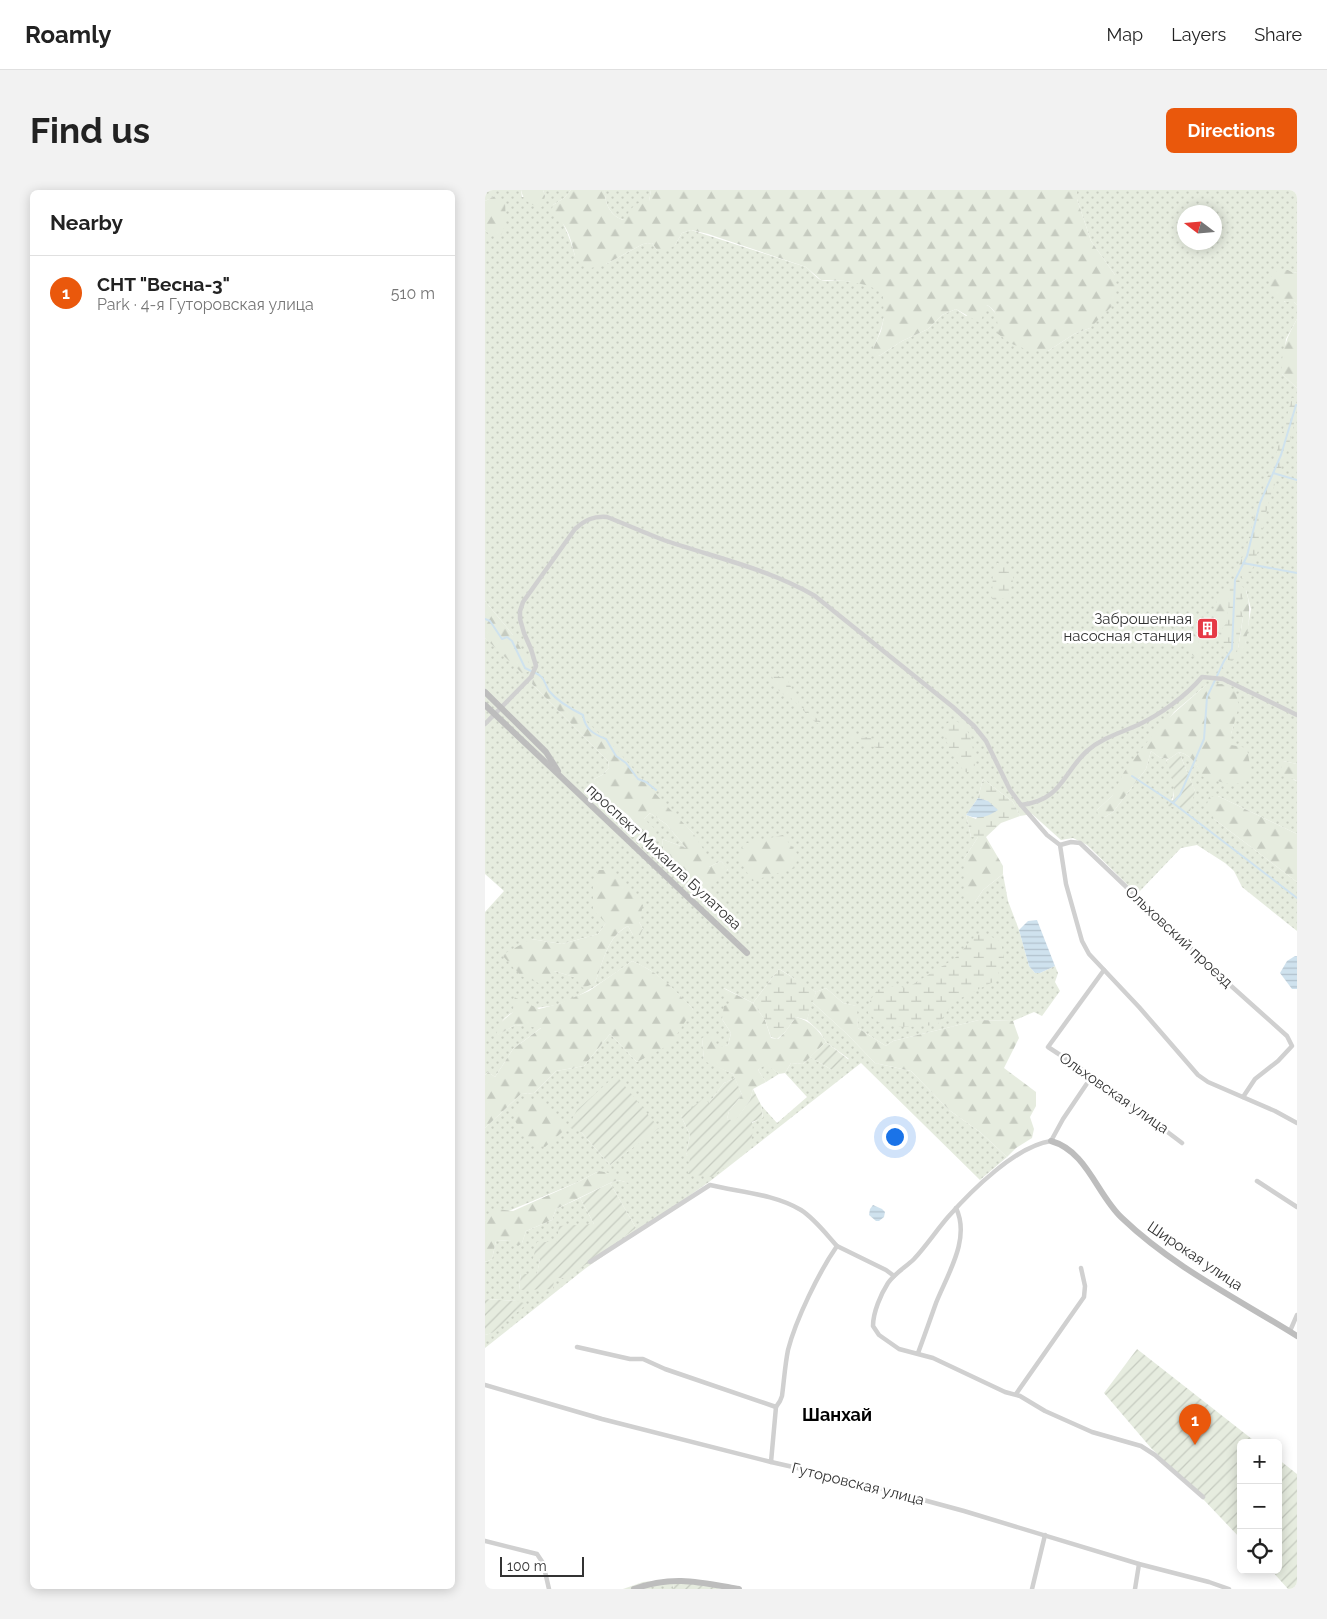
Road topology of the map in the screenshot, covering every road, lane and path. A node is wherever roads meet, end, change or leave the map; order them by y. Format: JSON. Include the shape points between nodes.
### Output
{"nodes":[{"id":1,"x":485,"y":692,"type":"edge"},
{"id":2,"x":485,"y":705,"type":"edge"},
{"id":3,"x":502,"y":708,"type":"junction"},
{"id":4,"x":495,"y":714,"type":"junction"},
{"id":5,"x":1297,"y":715,"type":"edge"},
{"id":6,"x":485,"y":724,"type":"edge"},
{"id":7,"x":564,"y":780,"type":"junction"},
{"id":8,"x":1021,"y":805,"type":"junction"},
{"id":9,"x":1060,"y":846,"type":"junction"},
{"id":10,"x":747,"y":953,"type":"dead end"},
{"id":11,"x":1104,"y":970,"type":"junction"},
{"id":12,"x":1092,"y":1076,"type":"junction"},
{"id":13,"x":1243,"y":1097,"type":"junction"},
{"id":14,"x":1297,"y":1123,"type":"edge"},
{"id":15,"x":1051,"y":1141,"type":"junction"},
{"id":16,"x":1182,"y":1143,"type":"dead end"},
{"id":17,"x":1257,"y":1182,"type":"dead end"},
{"id":18,"x":1297,"y":1207,"type":"edge"},
{"id":19,"x":956,"y":1208,"type":"junction"},
{"id":20,"x":837,"y":1246,"type":"junction"},
{"id":21,"x":590,"y":1262,"type":"dead end"},
{"id":22,"x":1081,"y":1268,"type":"dead end"},
{"id":23,"x":894,"y":1276,"type":"junction"},
{"id":24,"x":1297,"y":1315,"type":"edge"},
{"id":25,"x":1290,"y":1331,"type":"junction"},
{"id":26,"x":1297,"y":1336,"type":"edge"},
{"id":27,"x":577,"y":1347,"type":"dead end"},
{"id":28,"x":917,"y":1354,"type":"junction"},
{"id":29,"x":485,"y":1385,"type":"edge"},
{"id":30,"x":1016,"y":1394,"type":"junction"},
{"id":31,"x":776,"y":1407,"type":"junction"},
{"id":32,"x":771,"y":1462,"type":"junction"},
{"id":33,"x":1203,"y":1497,"type":"dead end"},
{"id":34,"x":1045,"y":1536,"type":"junction"},
{"id":35,"x":485,"y":1541,"type":"edge"},
{"id":36,"x":1139,"y":1564,"type":"junction"},
{"id":37,"x":549,"y":1589,"type":"edge"},
{"id":38,"x":634,"y":1589,"type":"edge"},
{"id":39,"x":739,"y":1589,"type":"edge"},
{"id":40,"x":1032,"y":1589,"type":"edge"},
{"id":41,"x":1135,"y":1589,"type":"edge"},
{"id":42,"x":1229,"y":1589,"type":"edge"}],
"edges":[{"from":1,"to":3,"type":"street","name":"проспект Михаила Булатова"},
{"from":2,"to":4,"type":"street","name":"проспект Михаила Булатова"},
{"from":3,"to":4,"type":"street"},
{"from":3,"to":7,"type":"street","name":"проспект Михаила Булатова","via":[[546,752]]},
{"from":3,"to":8,"type":"street","via":[[531,677],[536,666],[520,619],[523,602],[575,529],[590,518],[607,517],[785,581],[815,596],[974,726],[986,741]]},
{"from":4,"to":6,"type":"street"},
{"from":4,"to":7,"type":"street","name":"проспект Михаила Булатова"},
{"from":5,"to":8,"type":"street","via":[[1223,679],[1202,677],[1147,720],[1099,742],[1078,761],[1056,791]]},
{"from":7,"to":10,"type":"street","name":"проспект Михаила Булатова"},
{"from":8,"to":9,"type":"street"},
{"from":9,"to":11,"type":"street","via":[[1082,941]]},
{"from":9,"to":13,"type":"street","name":"Ольховский проезд","via":[[1080,843],[1287,1036],[1292,1046],[1255,1079]]},
{"from":11,"to":12,"type":"street","name":"Ольховская улица","via":[[1049,1047]]},
{"from":11,"to":13,"type":"street","via":[[1198,1075]]},
{"from":12,"to":15,"type":"street"},
{"from":12,"to":16,"type":"street","name":"Ольховская улица"},
{"from":13,"to":14,"type":"street"},
{"from":15,"to":19,"type":"street","via":[[1021,1152]]},
{"from":15,"to":25,"type":"street","name":"Широкая улица","via":[[1075,1154],[1108,1203],[1134,1229],[1180,1264]]},
{"from":17,"to":18,"type":"street"},
{"from":19,"to":23,"type":"street","via":[[913,1259]]},
{"from":19,"to":28,"type":"street","via":[[961,1226],[957,1253]]},
{"from":20,"to":21,"type":"street","via":[[811,1218],[790,1205],[710,1185]]},
{"from":20,"to":23,"type":"street"},
{"from":20,"to":31,"type":"street","via":[[797,1326],[788,1352],[781,1401]]},
{"from":22,"to":30,"type":"street","via":[[1085,1286],[1083,1297]]},
{"from":23,"to":28,"type":"street","via":[[876,1310],[873,1328],[892,1345]]},
{"from":24,"to":25,"type":"street"},
{"from":25,"to":26,"type":"street","name":"Широкая улица"},
{"from":27,"to":31,"type":"street","via":[[650,1361]]},
{"from":28,"to":30,"type":"street"},
{"from":29,"to":32,"type":"street","name":"Гуторовская улица"},
{"from":30,"to":33,"type":"street","via":[[1092,1432],[1141,1446]]},
{"from":31,"to":32,"type":"street"},
{"from":32,"to":34,"type":"street","name":"Гуторовская улица","via":[[955,1508]]},
{"from":34,"to":36,"type":"street","name":"Гуторовская улица"},
{"from":34,"to":40,"type":"street"},
{"from":35,"to":37,"type":"street","via":[[537,1554],[543,1563]]},
{"from":36,"to":41,"type":"street"},
{"from":36,"to":42,"type":"street","name":"Гуторовская улица"},
{"from":38,"to":39,"type":"street","via":[[673,1580]]}]}
